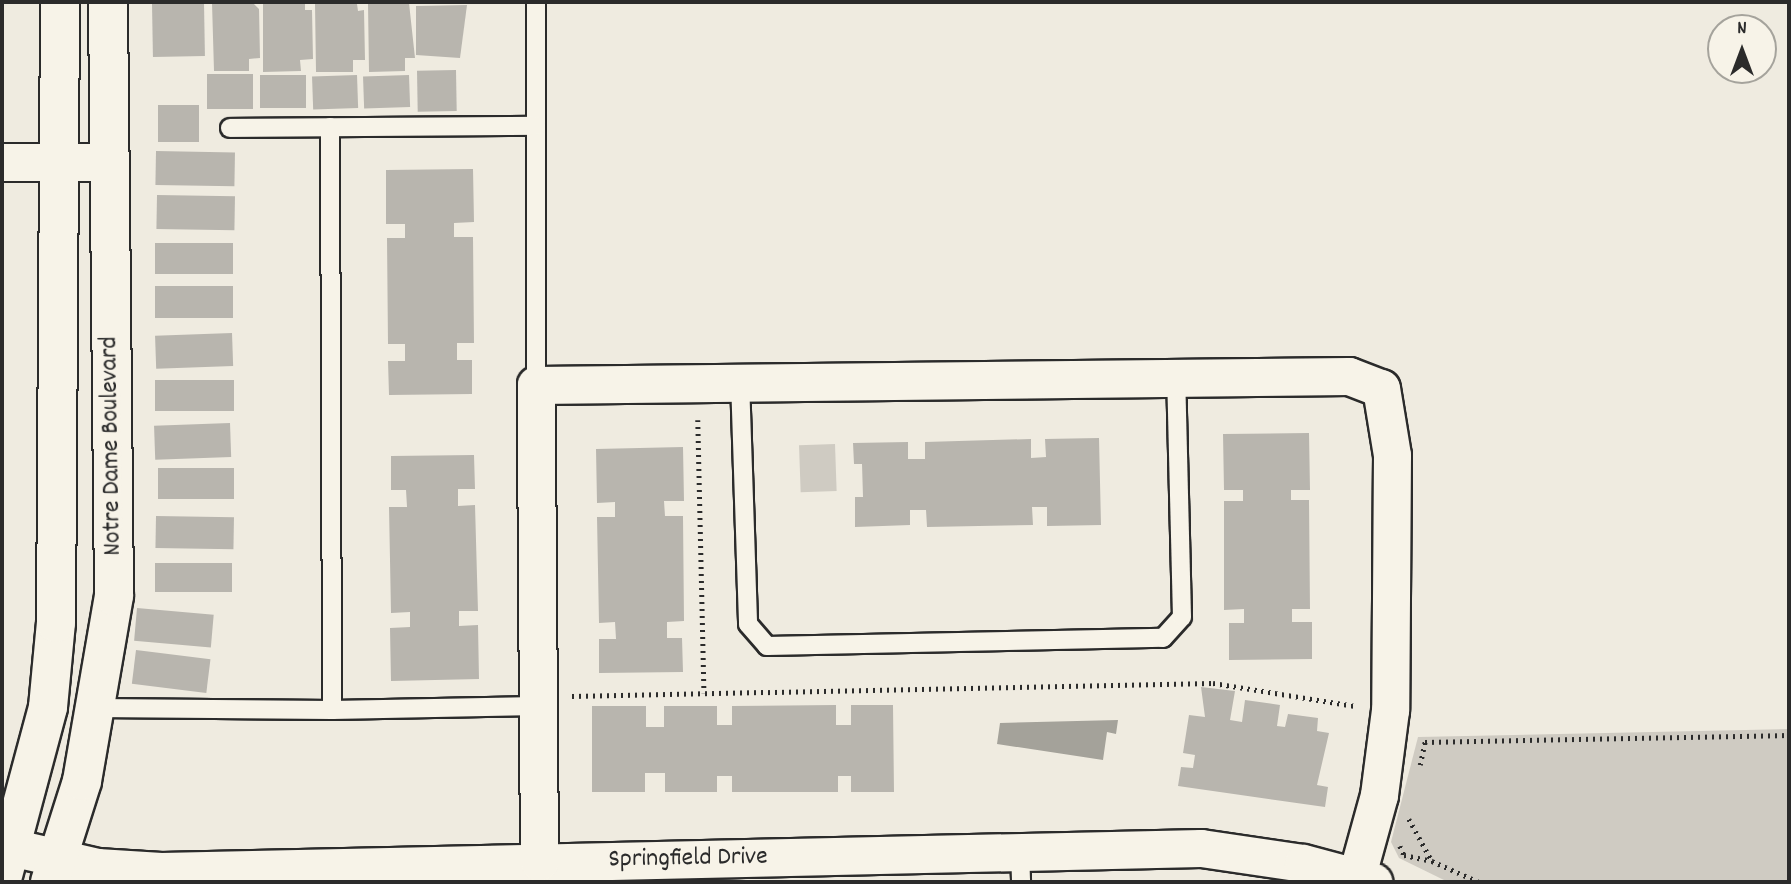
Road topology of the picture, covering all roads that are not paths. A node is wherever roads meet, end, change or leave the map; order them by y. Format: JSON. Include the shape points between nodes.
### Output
{"nodes":[{"id":1,"x":60,"y":2,"type":"edge"},
{"id":2,"x":108,"y":2,"type":"edge"},
{"id":3,"x":536,"y":2,"type":"edge"},
{"id":4,"x":536,"y":126,"type":"junction"},
{"id":5,"x":330,"y":127,"type":"junction"},
{"id":6,"x":230,"y":128,"type":"dead end"},
{"id":7,"x":2,"y":162,"type":"edge"},
{"id":8,"x":60,"y":162,"type":"junction"},
{"id":9,"x":109,"y":162,"type":"junction"},
{"id":10,"x":1176,"y":377,"type":"junction"},
{"id":11,"x":740,"y":380,"type":"junction"},
{"id":12,"x":536,"y":385,"type":"junction"},
{"id":13,"x":537,"y":706,"type":"junction"},
{"id":14,"x":95,"y":708,"type":"junction"},
{"id":15,"x":332,"y":710,"type":"junction"},
{"id":16,"x":5,"y":857,"type":"edge"},
{"id":17,"x":1021,"y":866,"type":"edge"},
{"id":18,"x":53,"y":870,"type":"edge"},
{"id":19,"x":539,"y":872,"type":"edge"},
{"id":20,"x":283,"y":875,"type":"edge"},
{"id":21,"x":1362,"y":880,"type":"edge"}],
"edges":[{"from":1,"to":8,"type":"street","name":"Notre Dame Boulevard"},
{"from":2,"to":9,"type":"street","name":"Notre Dame Boulevard"},
{"from":3,"to":4,"type":"lane"},
{"from":4,"to":5,"type":"lane"},
{"from":4,"to":12,"type":"lane"},
{"from":5,"to":6,"type":"lane"},
{"from":5,"to":15,"type":"lane"},
{"from":7,"to":8,"type":"street"},
{"from":8,"to":9,"type":"street"},
{"from":8,"to":16,"type":"street","name":"Notre Dame Boulevard","via":[[56,623],[48,707]]},
{"from":9,"to":14,"type":"street","name":"Notre Dame Boulevard","via":[[114,596]]},
{"from":10,"to":11,"type":"street"},
{"from":10,"to":11,"type":"lane","via":[[1182,617],[1163,638],[767,646],[748,624]]},
{"from":10,"to":21,"type":"street","via":[[1349,376],[1381,388],[1392,454],[1390,710]]},
{"from":11,"to":12,"type":"street"},
{"from":12,"to":13,"type":"street"},
{"from":13,"to":15,"type":"lane"},
{"from":13,"to":19,"type":"street"},
{"from":14,"to":15,"type":"lane"},
{"from":14,"to":18,"type":"street","name":"Notre Dame Boulevard","via":[[82,782]]},
{"from":16,"to":18,"type":"street","name":"Springfield Drive"},
{"from":17,"to":19,"type":"street","name":"Springfield Drive"},
{"from":17,"to":21,"type":"street","name":"Springfield Drive","via":[[1201,848]]},
{"from":18,"to":20,"type":"street","name":"Springfield Drive"},
{"from":19,"to":20,"type":"street","name":"Springfield Drive"}]}
